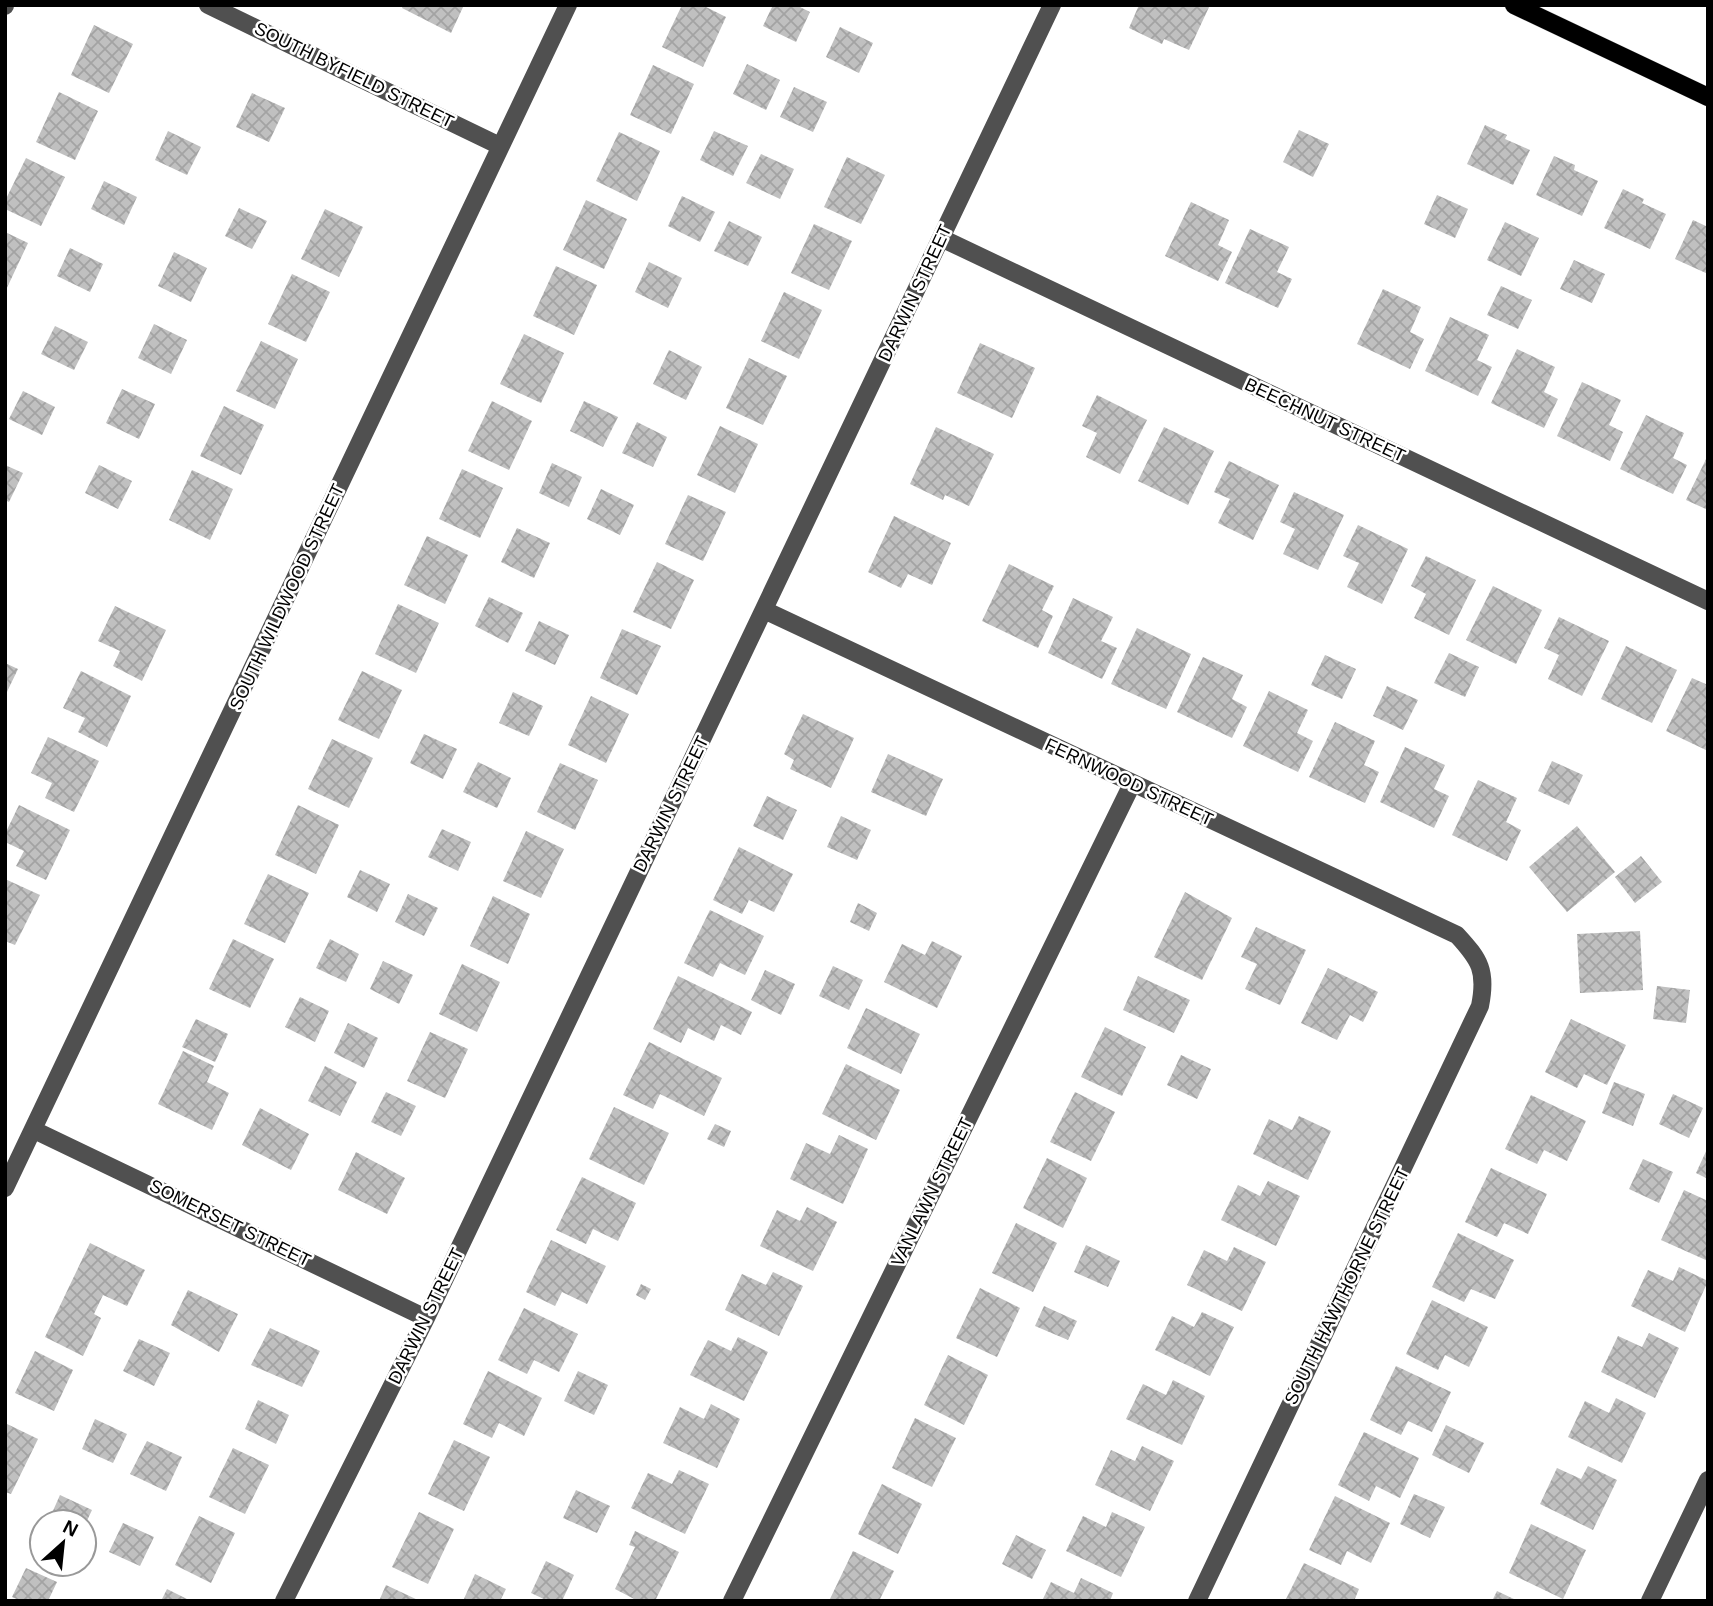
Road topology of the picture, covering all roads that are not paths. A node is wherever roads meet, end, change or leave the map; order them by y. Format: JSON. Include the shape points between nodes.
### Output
{"nodes":[{"id":1,"x":208,"y":5,"type":"edge"},
{"id":2,"x":568,"y":5,"type":"edge"},
{"id":3,"x":1052,"y":5,"type":"edge"},
{"id":4,"x":1514,"y":5,"type":"edge"},
{"id":5,"x":1708,"y":97,"type":"edge"},
{"id":6,"x":500,"y":146,"type":"junction"},
{"id":7,"x":942,"y":239,"type":"junction"},
{"id":8,"x":1708,"y":601,"type":"edge"},
{"id":9,"x":764,"y":610,"type":"junction"},
{"id":10,"x":1132,"y":784,"type":"junction"},
{"id":11,"x":1481,"y":968,"type":"joint"},
{"id":12,"x":34,"y":1130,"type":"junction"},
{"id":13,"x":9,"y":1169,"type":"edge"},
{"id":14,"x":5,"y":1188,"type":"edge"},
{"id":15,"x":426,"y":1318,"type":"junction"},
{"id":16,"x":1708,"y":1480,"type":"edge"},
{"id":17,"x":284,"y":1601,"type":"edge"},
{"id":18,"x":732,"y":1601,"type":"edge"},
{"id":19,"x":1197,"y":1601,"type":"edge"},
{"id":20,"x":1650,"y":1601,"type":"edge"}],
"edges":[{"from":1,"to":6,"type":"street","name":"SOUTH BYFIELD STREET"},
{"from":2,"to":6,"type":"street","name":"SOUTH WILDWOOD STREET"},
{"from":3,"to":7,"type":"street","name":"DARWIN STREET"},
{"from":4,"to":5,"type":"main road"},
{"from":6,"to":12,"type":"street","name":"SOUTH WILDWOOD STREET"},
{"from":7,"to":8,"type":"street","name":"BEECHNUT STREET"},
{"from":7,"to":9,"type":"street","name":"DARWIN STREET"},
{"from":9,"to":10,"type":"street","name":"FERNWOOD STREET"},
{"from":9,"to":15,"type":"street","name":"DARWIN STREET"},
{"from":10,"to":11,"type":"street","name":"FERNWOOD STREET","via":[[1457,935]]},
{"from":10,"to":18,"type":"street","name":"VANLAWN STREET"},
{"from":11,"to":19,"type":"street","name":"SOUTH HAWTHORNE STREET","via":[[1485,983],[1480,1006]]},
{"from":12,"to":13,"type":"street","name":"SOUTH WILDWOOD STREET"},
{"from":12,"to":15,"type":"street","name":"SOMERSET STREET"},
{"from":13,"to":14,"type":"street","name":"SOUTH WILDWOOD STREET"},
{"from":15,"to":17,"type":"street","name":"DARWIN STREET"},
{"from":16,"to":20,"type":"street"}]}
